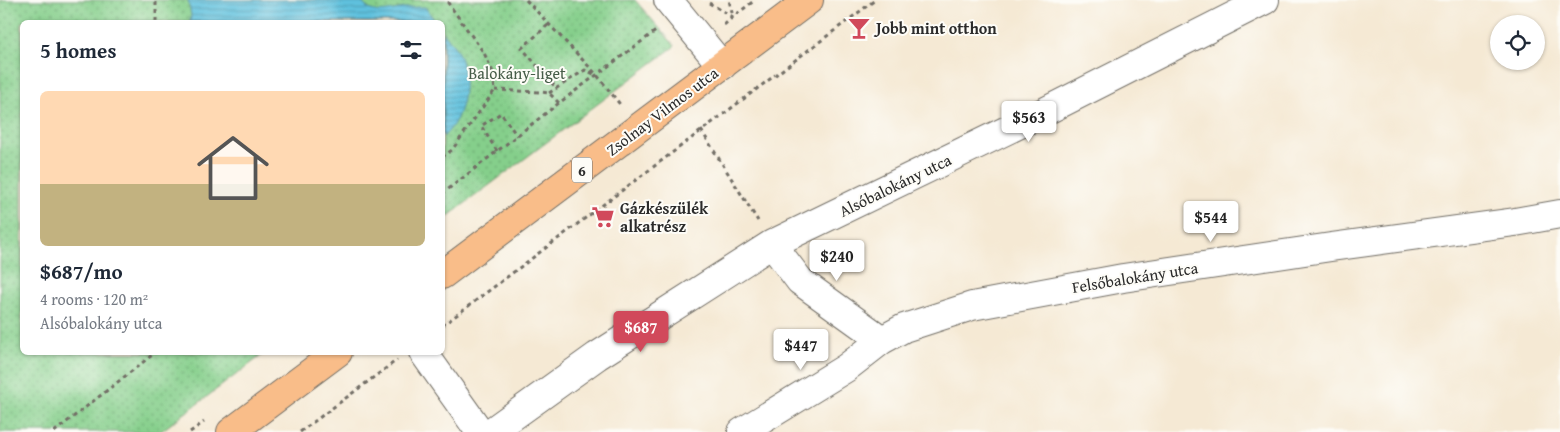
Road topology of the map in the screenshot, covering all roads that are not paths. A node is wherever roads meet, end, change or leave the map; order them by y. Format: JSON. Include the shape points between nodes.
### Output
{"nodes":[{"id":1,"x":809,"y":0,"type":"edge"},
{"id":2,"x":1265,"y":0,"type":"edge"},
{"id":3,"x":673,"y":7,"type":"edge"},
{"id":4,"x":722,"y":66,"type":"junction"},
{"id":5,"x":1560,"y":214,"type":"edge"},
{"id":6,"x":772,"y":244,"type":"junction"},
{"id":7,"x":445,"y":272,"type":"edge"},
{"id":8,"x":882,"y":340,"type":"junction"},
{"id":9,"x":334,"y":355,"type":"edge"},
{"id":10,"x":411,"y":355,"type":"edge"},
{"id":11,"x":231,"y":432,"type":"edge"},
{"id":12,"x":480,"y":432,"type":"edge"},
{"id":13,"x":491,"y":432,"type":"edge"},
{"id":14,"x":742,"y":432,"type":"edge"}],
"edges":[{"from":1,"to":4,"type":"main road","name":"Zsolnay Vilmos utca","number":"6"},
{"from":2,"to":6,"type":"street","name":"Alsóbalokány utca"},
{"from":3,"to":4,"type":"street"},
{"from":4,"to":7,"type":"main road","name":"Zsolnay Vilmos utca","number":"6"},
{"from":5,"to":8,"type":"street","name":"Felsőbalokány utca","via":[[1095,283],[972,306],[904,328]]},
{"from":6,"to":8,"type":"street","via":[[800,281]]},
{"from":6,"to":13,"type":"street","name":"Alsóbalokány utca","via":[[597,356]]},
{"from":8,"to":14,"type":"street","name":"Felsőbalokány utca","via":[[846,368]]},
{"from":9,"to":11,"type":"main road"},
{"from":10,"to":12,"type":"street"}]}
